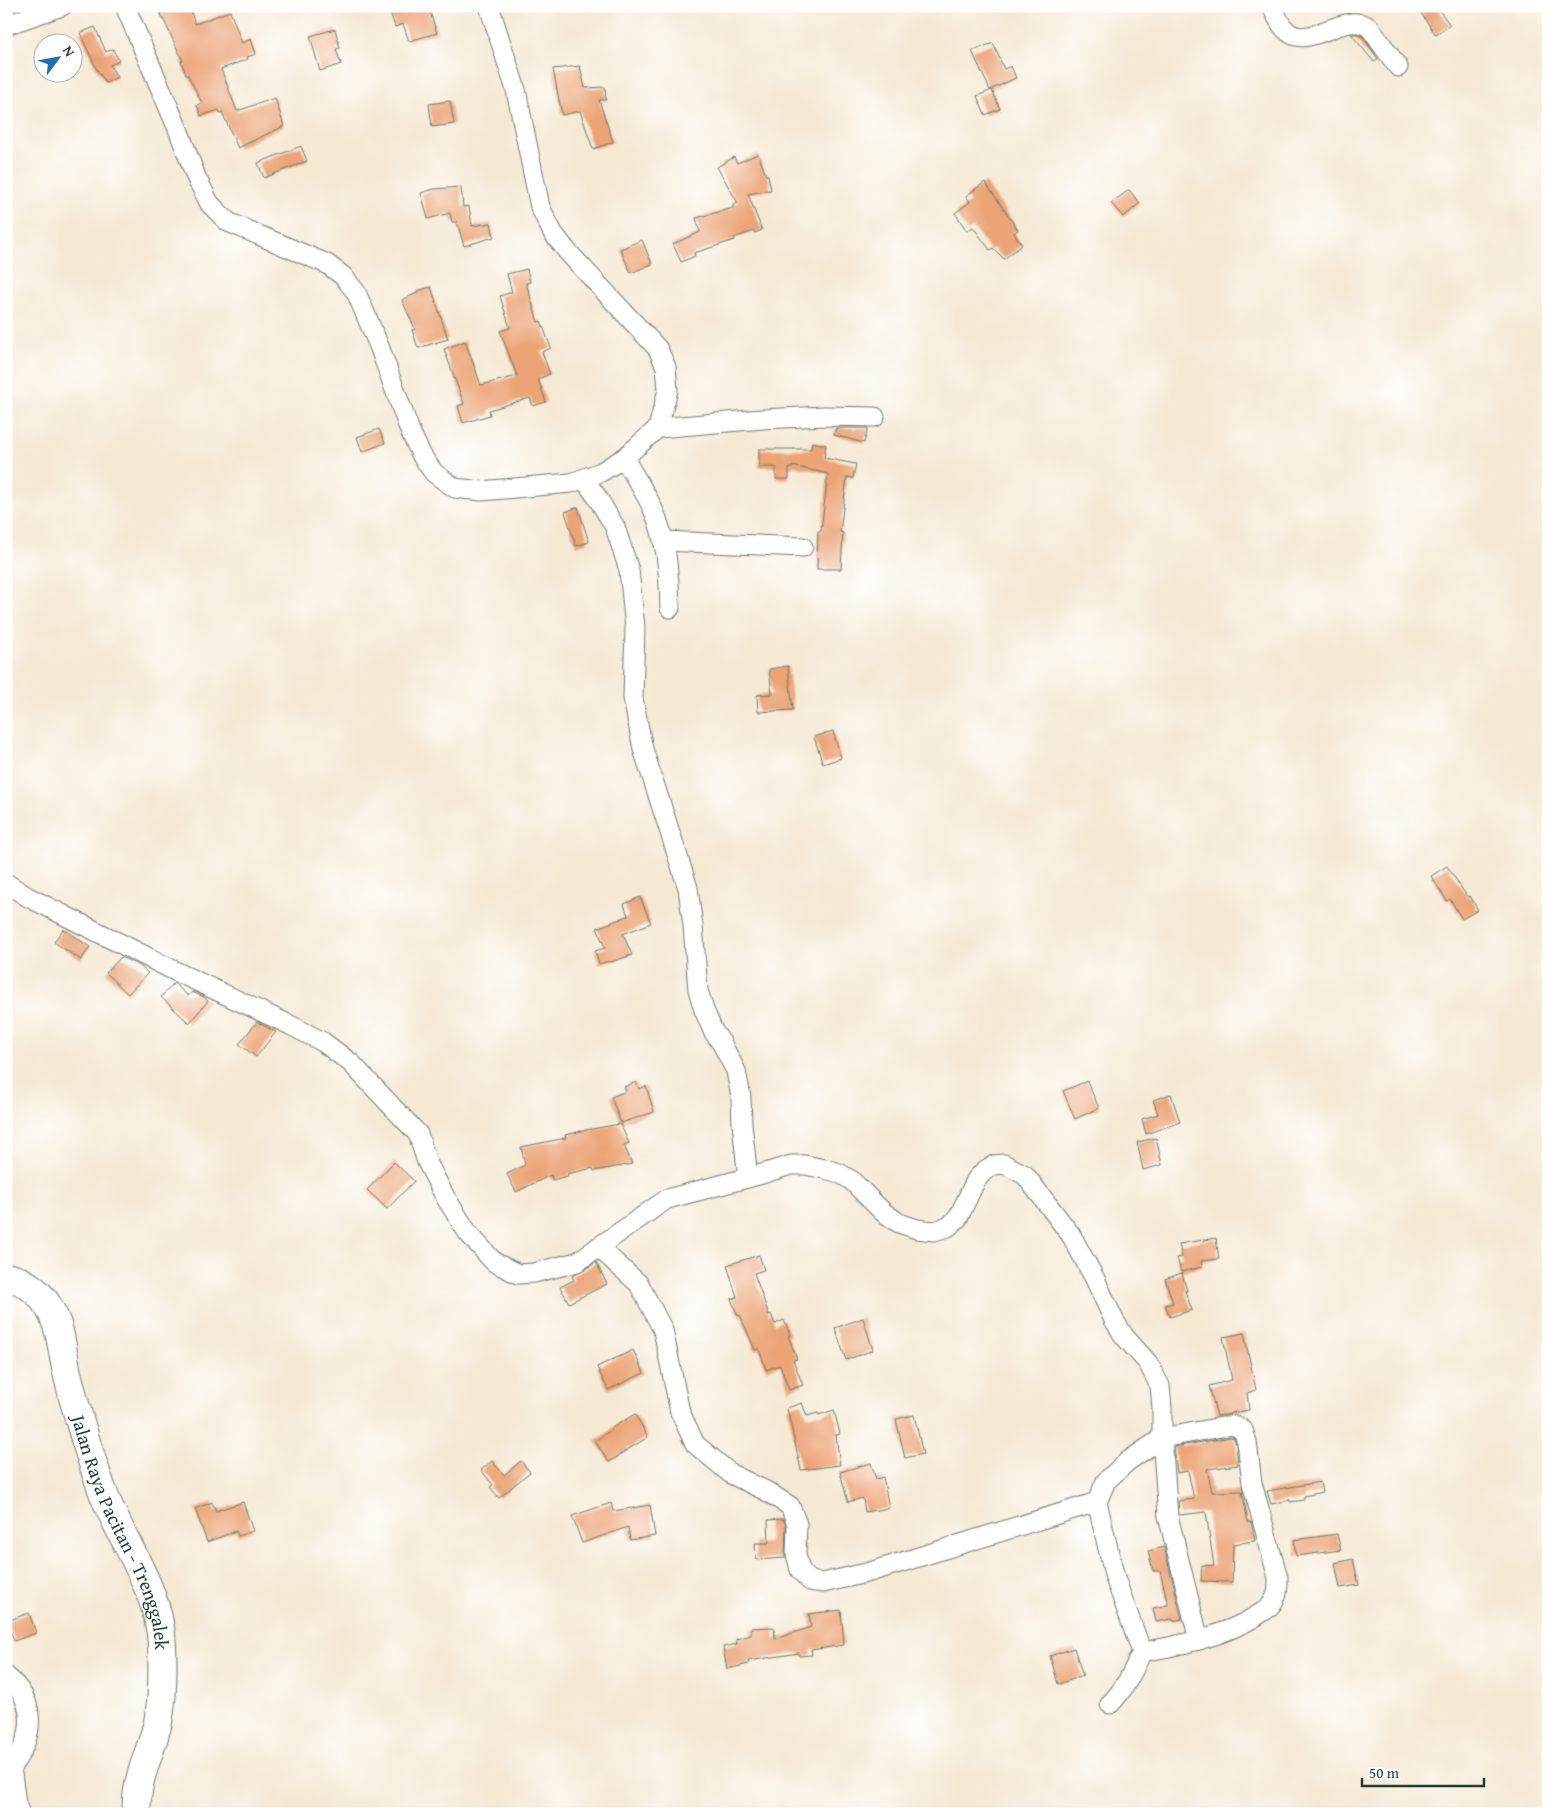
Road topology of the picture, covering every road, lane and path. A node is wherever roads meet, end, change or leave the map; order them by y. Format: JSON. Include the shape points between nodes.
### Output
{"nodes":[{"id":1,"x":62,"y":6,"type":"edge"},
{"id":2,"x":125,"y":6,"type":"edge"},
{"id":3,"x":489,"y":6,"type":"edge"},
{"id":4,"x":1272,"y":6,"type":"edge"},
{"id":5,"x":6,"y":25,"type":"edge"},
{"id":6,"x":1398,"y":68,"type":"dead end"},
{"id":7,"x":875,"y":417,"type":"dead end"},
{"id":8,"x":658,"y":428,"type":"junction"},
{"id":9,"x":622,"y":460,"type":"junction"},
{"id":10,"x":592,"y":476,"type":"junction"},
{"id":11,"x":663,"y":541,"type":"junction"},
{"id":12,"x":803,"y":547,"type":"dead end"},
{"id":13,"x":670,"y":608,"type":"dead end"},
{"id":14,"x":6,"y":883,"type":"edge"},
{"id":15,"x":755,"y":1176,"type":"junction"},
{"id":16,"x":598,"y":1248,"type":"junction"},
{"id":17,"x":6,"y":1277,"type":"edge"},
{"id":18,"x":1162,"y":1438,"type":"junction"},
{"id":19,"x":1096,"y":1502,"type":"junction"},
{"id":20,"x":1199,"y":1640,"type":"junction"},
{"id":21,"x":1142,"y":1652,"type":"junction"},
{"id":22,"x":6,"y":1676,"type":"edge"},
{"id":23,"x":1110,"y":1704,"type":"dead end"},
{"id":24,"x":9,"y":1772,"type":"edge"},
{"id":25,"x":20,"y":1814,"type":"edge"},
{"id":26,"x":136,"y":1814,"type":"edge"}],
"edges":[{"from":1,"to":5,"type":"street"},
{"from":2,"to":10,"type":"street","via":[[210,204],[228,222],[327,264],[343,276],[356,292],[410,431],[434,473],[455,488],[482,492],[571,483]]},
{"from":3,"to":8,"type":"street","via":[[516,90],[540,206],[553,233],[658,349],[666,366],[668,390]]},
{"from":4,"to":6,"type":"street","via":[[1292,36],[1326,31],[1348,23],[1364,24]]},
{"from":7,"to":8,"type":"street","via":[[824,416]]},
{"from":8,"to":9,"type":"street"},
{"from":9,"to":10,"type":"street"},
{"from":9,"to":11,"type":"street","via":[[652,506]]},
{"from":10,"to":15,"type":"street","via":[[597,497],[615,527],[629,570],[635,627],[633,698],[643,749],[688,888],[698,990],[713,1031],[736,1071],[742,1124]]},
{"from":11,"to":12,"type":"street"},
{"from":11,"to":13,"type":"street","via":[[669,573]]},
{"from":14,"to":16,"type":"street","via":[[177,972],[323,1042],[351,1063],[418,1134],[427,1162],[448,1202],[468,1233],[494,1262],[505,1269],[518,1274],[534,1273],[577,1262]]},
{"from":15,"to":16,"type":"street","via":[[667,1199]]},
{"from":15,"to":18,"type":"street","via":[[790,1165],[839,1173],[899,1223],[934,1231],[948,1227],[958,1218],[976,1180],[994,1165],[1004,1164],[1026,1176],[1072,1235],[1114,1320],[1148,1363],[1160,1386]]},
{"from":16,"to":19,"type":"street","via":[[639,1284],[663,1330],[680,1412],[695,1444],[731,1474],[790,1506],[797,1524],[796,1554],[800,1570],[810,1581],[823,1583],[870,1572]]},
{"from":17,"to":26,"type":"highway","name":"Jalan Raya Pacitan - Trenggalek","via":[[27,1285],[41,1296],[53,1314],[81,1426],[105,1496],[139,1566],[158,1617],[162,1645],[162,1699],[143,1765]]},
{"from":18,"to":19,"type":"street","via":[[1106,1481]]},
{"from":18,"to":20,"type":"street","via":[[1168,1516]]},
{"from":18,"to":20,"type":"street","via":[[1233,1425],[1242,1430],[1247,1442],[1252,1482],[1278,1578],[1278,1594],[1269,1608]]},
{"from":19,"to":21,"type":"street","via":[[1115,1578]]},
{"from":20,"to":21,"type":"street"},
{"from":21,"to":23,"type":"street","via":[[1121,1693]]},
{"from":22,"to":24,"type":"street","via":[[18,1687],[29,1713],[29,1733]]},
{"from":24,"to":25,"type":"street"}]}
